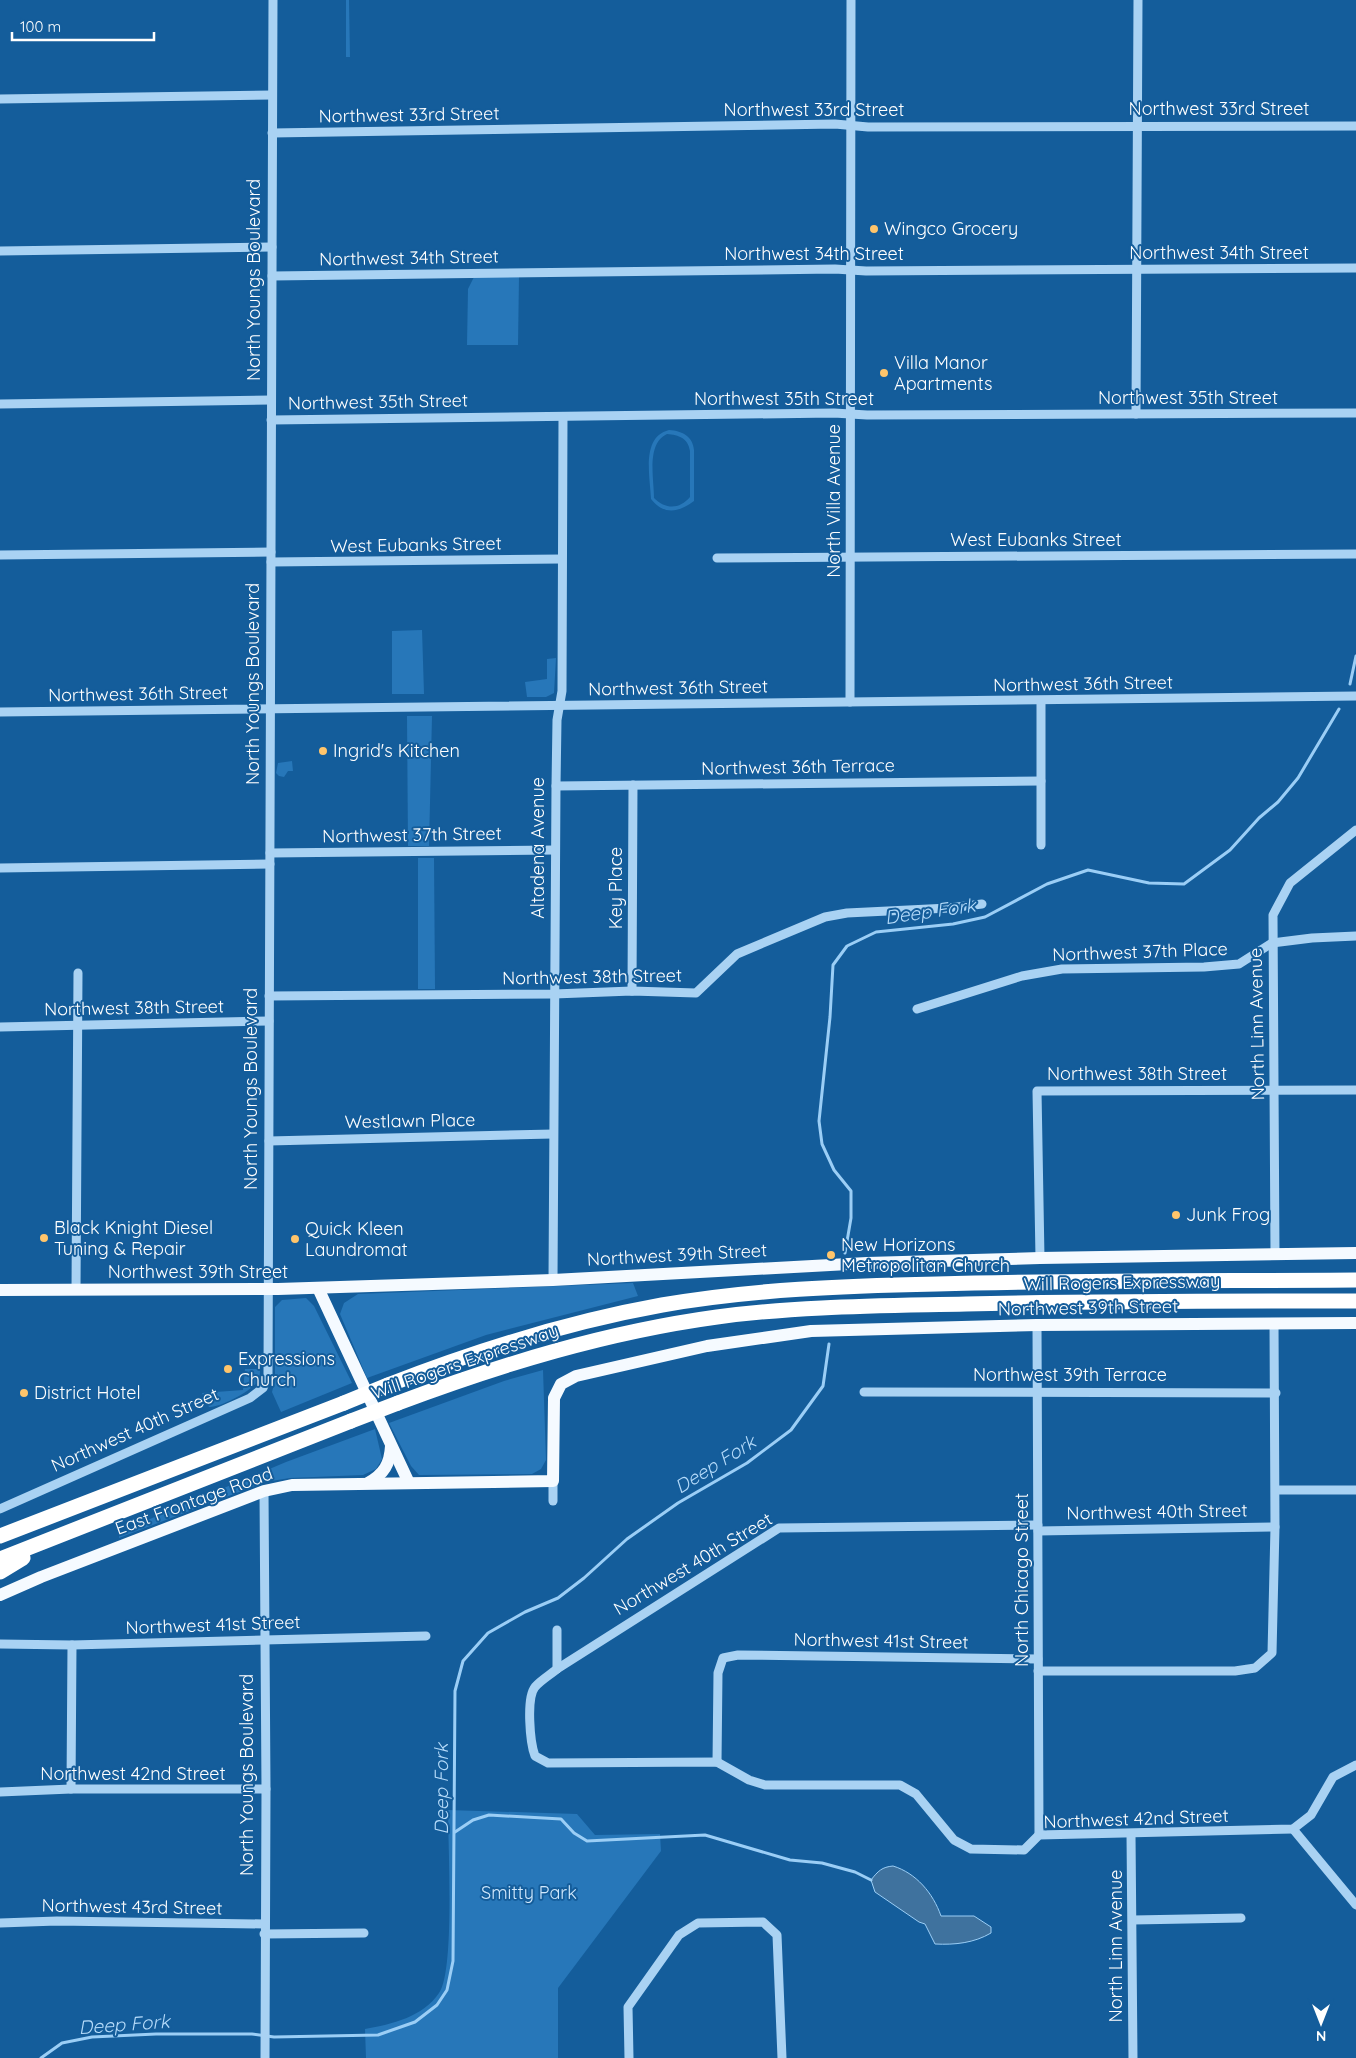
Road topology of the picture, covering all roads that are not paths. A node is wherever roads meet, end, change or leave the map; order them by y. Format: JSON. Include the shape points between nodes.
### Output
{"nodes":[{"id":1,"x":273,"y":0,"type":"edge"},
{"id":2,"x":851,"y":0,"type":"edge"},
{"id":3,"x":1138,"y":0,"type":"edge"},
{"id":4,"x":272,"y":95,"type":"junction"},
{"id":5,"x":0,"y":99,"type":"edge"},
{"id":6,"x":1138,"y":125,"type":"junction"},
{"id":7,"x":851,"y":126,"type":"junction"},
{"id":8,"x":1356,"y":126,"type":"edge"},
{"id":9,"x":272,"y":133,"type":"junction"},
{"id":10,"x":272,"y":247,"type":"junction"},
{"id":11,"x":0,"y":252,"type":"edge"},
{"id":12,"x":1356,"y":268,"type":"edge"},
{"id":13,"x":850,"y":270,"type":"junction"},
{"id":14,"x":1137,"y":270,"type":"junction"},
{"id":15,"x":272,"y":276,"type":"junction"},
{"id":16,"x":271,"y":400,"type":"junction"},
{"id":17,"x":0,"y":404,"type":"edge"},
{"id":18,"x":1356,"y":413,"type":"edge"},
{"id":19,"x":850,"y":414,"type":"junction"},
{"id":20,"x":1136,"y":414,"type":"junction"},
{"id":21,"x":562,"y":417,"type":"junction"},
{"id":22,"x":271,"y":420,"type":"junction"},
{"id":23,"x":271,"y":552,"type":"junction"},
{"id":24,"x":1356,"y":554,"type":"edge"},
{"id":25,"x":0,"y":555,"type":"edge"},
{"id":26,"x":850,"y":557,"type":"junction"},
{"id":27,"x":717,"y":558,"type":"dead end"},
{"id":28,"x":561,"y":559,"type":"junction"},
{"id":29,"x":271,"y":562,"type":"junction"},
{"id":30,"x":1356,"y":696,"type":"edge"},
{"id":31,"x":1041,"y":701,"type":"junction"},
{"id":32,"x":850,"y":702,"type":"junction"},
{"id":33,"x":559,"y":706,"type":"junction"},
{"id":34,"x":271,"y":709,"type":"junction"},
{"id":35,"x":0,"y":712,"type":"edge"},
{"id":36,"x":1041,"y":781,"type":"junction"},
{"id":37,"x":633,"y":785,"type":"junction"},
{"id":38,"x":556,"y":786,"type":"junction"},
{"id":39,"x":1356,"y":830,"type":"edge"},
{"id":40,"x":1041,"y":845,"type":"dead end"},
{"id":41,"x":555,"y":850,"type":"junction"},
{"id":42,"x":270,"y":853,"type":"junction"},
{"id":43,"x":270,"y":864,"type":"junction"},
{"id":44,"x":0,"y":868,"type":"edge"},
{"id":45,"x":982,"y":904,"type":"dead end"},
{"id":46,"x":1356,"y":936,"type":"edge"},
{"id":47,"x":1272,"y":943,"type":"junction"},
{"id":48,"x":78,"y":973,"type":"dead end"},
{"id":49,"x":632,"y":991,"type":"junction"},
{"id":50,"x":554,"y":994,"type":"junction"},
{"id":51,"x":269,"y":996,"type":"junction"},
{"id":52,"x":917,"y":1009,"type":"dead end"},
{"id":53,"x":269,"y":1021,"type":"junction"},
{"id":54,"x":78,"y":1026,"type":"junction"},
{"id":55,"x":0,"y":1027,"type":"edge"},
{"id":56,"x":1275,"y":1090,"type":"junction"},
{"id":57,"x":1356,"y":1090,"type":"edge"},
{"id":58,"x":552,"y":1134,"type":"junction"},
{"id":59,"x":269,"y":1141,"type":"junction"},
{"id":60,"x":1356,"y":1253,"type":"edge"},
{"id":61,"x":1275,"y":1254,"type":"junction"},
{"id":62,"x":1040,"y":1258,"type":"junction"},
{"id":63,"x":553,"y":1280,"type":"junction"},
{"id":64,"x":1356,"y":1280,"type":"edge"},
{"id":65,"x":318,"y":1288,"type":"junction"},
{"id":66,"x":0,"y":1290,"type":"edge"},
{"id":67,"x":76,"y":1290,"type":"junction"},
{"id":68,"x":267,"y":1290,"type":"junction"},
{"id":69,"x":1356,"y":1300,"type":"edge"},
{"id":70,"x":1274,"y":1323,"type":"junction"},
{"id":71,"x":1356,"y":1324,"type":"edge"},
{"id":72,"x":1038,"y":1325,"type":"junction"},
{"id":73,"x":268,"y":1369,"type":"joint"},
{"id":74,"x":1038,"y":1391,"type":"junction"},
{"id":75,"x":864,"y":1392,"type":"dead end"},
{"id":76,"x":1276,"y":1393,"type":"junction"},
{"id":77,"x":391,"y":1446,"type":"junction"},
{"id":78,"x":553,"y":1481,"type":"junction"},
{"id":79,"x":409,"y":1483,"type":"junction"},
{"id":80,"x":367,"y":1484,"type":"junction"},
{"id":81,"x":1276,"y":1490,"type":"junction"},
{"id":82,"x":1356,"y":1490,"type":"edge"},
{"id":83,"x":264,"y":1491,"type":"junction"},
{"id":84,"x":553,"y":1501,"type":"dead end"},
{"id":85,"x":0,"y":1509,"type":"edge"},
{"id":86,"x":1275,"y":1527,"type":"junction"},
{"id":87,"x":1038,"y":1528,"type":"junction"},
{"id":88,"x":68,"y":1531,"type":"junction"},
{"id":89,"x":0,"y":1536,"type":"edge"},
{"id":90,"x":0,"y":1559,"type":"edge"},
{"id":91,"x":0,"y":1572,"type":"edge"},
{"id":92,"x":0,"y":1595,"type":"edge"},
{"id":93,"x":558,"y":1630,"type":"dead end"},
{"id":94,"x":426,"y":1636,"type":"dead end"},
{"id":95,"x":264,"y":1640,"type":"junction"},
{"id":96,"x":0,"y":1644,"type":"edge"},
{"id":97,"x":72,"y":1645,"type":"junction"},
{"id":98,"x":1038,"y":1659,"type":"junction"},
{"id":99,"x":557,"y":1669,"type":"junction"},
{"id":100,"x":1038,"y":1671,"type":"junction"},
{"id":101,"x":717,"y":1762,"type":"junction"},
{"id":102,"x":1356,"y":1765,"type":"edge"},
{"id":103,"x":71,"y":1789,"type":"junction"},
{"id":104,"x":266,"y":1789,"type":"junction"},
{"id":105,"x":0,"y":1792,"type":"edge"},
{"id":106,"x":1293,"y":1829,"type":"junction"},
{"id":107,"x":1131,"y":1834,"type":"junction"},
{"id":108,"x":1039,"y":1835,"type":"junction"},
{"id":109,"x":1356,"y":1905,"type":"edge"},
{"id":110,"x":1241,"y":1918,"type":"dead end"},
{"id":111,"x":1132,"y":1920,"type":"junction"},
{"id":112,"x":0,"y":1923,"type":"edge"},
{"id":113,"x":264,"y":1924,"type":"junction"},
{"id":114,"x":364,"y":1933,"type":"dead end"},
{"id":115,"x":264,"y":1934,"type":"junction"},
{"id":116,"x":265,"y":2058,"type":"edge"},
{"id":117,"x":629,"y":2058,"type":"edge"},
{"id":118,"x":782,"y":2058,"type":"edge"},
{"id":119,"x":1132,"y":2058,"type":"edge"}],
"edges":[{"from":1,"to":4,"type":"street","name":"North Youngs Boulevard"},
{"from":2,"to":7,"type":"street","name":"North Villa Avenue"},
{"from":3,"to":6,"type":"street"},
{"from":4,"to":5,"type":"street"},
{"from":4,"to":9,"type":"street","name":"North Youngs Boulevard"},
{"from":6,"to":7,"type":"street","name":"Northwest 33rd Street"},
{"from":6,"to":8,"type":"street","name":"Northwest 33rd Street"},
{"from":6,"to":14,"type":"street"},
{"from":7,"to":9,"type":"street","name":"Northwest 33rd Street"},
{"from":7,"to":13,"type":"street","name":"North Villa Avenue"},
{"from":9,"to":10,"type":"street","name":"North Youngs Boulevard"},
{"from":10,"to":11,"type":"street"},
{"from":10,"to":15,"type":"street","name":"North Youngs Boulevard"},
{"from":12,"to":14,"type":"street","name":"Northwest 34th Street"},
{"from":13,"to":14,"type":"street","name":"Northwest 34th Street"},
{"from":13,"to":15,"type":"street","name":"Northwest 34th Street"},
{"from":13,"to":19,"type":"street","name":"North Villa Avenue"},
{"from":14,"to":20,"type":"street"},
{"from":15,"to":16,"type":"street","name":"North Youngs Boulevard"},
{"from":16,"to":17,"type":"street","name":"Northwest 35th Street"},
{"from":16,"to":22,"type":"street","name":"North Youngs Boulevard"},
{"from":18,"to":20,"type":"street","name":"Northwest 35th Street"},
{"from":19,"to":20,"type":"street","name":"Northwest 35th Street"},
{"from":19,"to":21,"type":"street","name":"Northwest 35th Street"},
{"from":19,"to":26,"type":"street","name":"North Villa Avenue"},
{"from":21,"to":22,"type":"street","name":"Northwest 35th Street"},
{"from":21,"to":28,"type":"street","name":"Altadena Avenue"},
{"from":22,"to":23,"type":"street","name":"North Youngs Boulevard"},
{"from":23,"to":25,"type":"street"},
{"from":23,"to":29,"type":"street","name":"North Youngs Boulevard"},
{"from":24,"to":26,"type":"street","name":"West Eubanks Street"},
{"from":26,"to":27,"type":"street","name":"West Eubanks Street"},
{"from":26,"to":32,"type":"street","name":"North Villa Avenue"},
{"from":28,"to":29,"type":"street","name":"West Eubanks Street"},
{"from":28,"to":33,"type":"street","name":"Altadena Avenue","via":[[562,691]]},
{"from":29,"to":34,"type":"street","name":"North Youngs Boulevard"},
{"from":30,"to":31,"type":"street","name":"Northwest 36th Street"},
{"from":31,"to":32,"type":"street","name":"Northwest 36th Street"},
{"from":31,"to":36,"type":"street"},
{"from":32,"to":33,"type":"street","name":"Northwest 36th Street"},
{"from":33,"to":34,"type":"street","name":"Northwest 36th Street"},
{"from":33,"to":38,"type":"street","name":"Altadena Avenue"},
{"from":34,"to":35,"type":"street","name":"Northwest 36th Street"},
{"from":34,"to":42,"type":"street","name":"North Youngs Boulevard"},
{"from":36,"to":37,"type":"street","name":"Northwest 36th Terrace"},
{"from":36,"to":40,"type":"street"},
{"from":37,"to":38,"type":"street","name":"Northwest 36th Terrace"},
{"from":37,"to":49,"type":"street","name":"Key Place"},
{"from":38,"to":41,"type":"street","name":"Altadena Avenue"},
{"from":39,"to":47,"type":"street","name":"North Linn Avenue","via":[[1290,883],[1273,916]]},
{"from":41,"to":42,"type":"street","name":"Northwest 37th Street"},
{"from":41,"to":50,"type":"street","name":"Altadena Avenue"},
{"from":42,"to":43,"type":"street","name":"North Youngs Boulevard"},
{"from":43,"to":44,"type":"street"},
{"from":43,"to":51,"type":"street","name":"North Youngs Boulevard"},
{"from":45,"to":49,"type":"street","name":"Northwest 38th Street","via":[[825,917],[737,954],[696,992]]},
{"from":46,"to":47,"type":"street"},
{"from":47,"to":52,"type":"street","name":"Northwest 37th Place","via":[[1239,964],[1204,968],[1062,969],[1022,976]]},
{"from":47,"to":56,"type":"street","name":"North Linn Avenue"},
{"from":48,"to":54,"type":"street"},
{"from":49,"to":50,"type":"street","name":"Northwest 38th Street"},
{"from":50,"to":51,"type":"street","name":"Northwest 38th Street"},
{"from":50,"to":58,"type":"street","name":"Altadena Avenue"},
{"from":51,"to":53,"type":"street","name":"North Youngs Boulevard"},
{"from":53,"to":54,"type":"street","name":"Northwest 38th Street"},
{"from":53,"to":59,"type":"street","name":"North Youngs Boulevard"},
{"from":54,"to":55,"type":"street","name":"Northwest 38th Street"},
{"from":54,"to":67,"type":"street"},
{"from":56,"to":57,"type":"street","name":"Northwest 38th Street"},
{"from":56,"to":61,"type":"street","name":"North Linn Avenue"},
{"from":56,"to":62,"type":"street","name":"Northwest 38th Street","via":[[1037,1091]]},
{"from":58,"to":59,"type":"street","name":"Westlawn Place"},
{"from":58,"to":63,"type":"street","name":"Altadena Avenue"},
{"from":59,"to":68,"type":"street","name":"North Youngs Boulevard"},
{"from":60,"to":61,"type":"main road","name":"Northwest 39th Street"},
{"from":61,"to":62,"type":"main road","name":"Northwest 39th Street"},
{"from":62,"to":63,"type":"main road","name":"Northwest 39th Street","via":[[867,1263]]},
{"from":63,"to":65,"type":"main road","name":"Northwest 39th Street"},
{"from":64,"to":89,"type":"highway","name":"Will Rogers Expressway","bridge":true,"via":[[995,1282],[820,1288],[664,1305],[554,1328],[486,1348]]},
{"from":65,"to":68,"type":"main road","name":"Northwest 39th Street"},
{"from":65,"to":77,"type":"main road"},
{"from":66,"to":67,"type":"main road","name":"Northwest 39th Street"},
{"from":67,"to":68,"type":"main road","name":"Northwest 39th Street"},
{"from":68,"to":73,"type":"street","name":"North Youngs Boulevard"},
{"from":69,"to":88,"type":"highway","name":"Will Rogers Expressway","bridge":true,"via":[[816,1308],[719,1317],[626,1333],[535,1355],[398,1403]]},
{"from":70,"to":71,"type":"main road","name":"Northwest 39th Street"},
{"from":70,"to":72,"type":"main road","name":"Northwest 39th Street"},
{"from":70,"to":76,"type":"street"},
{"from":72,"to":74,"type":"street","name":"North Chicago Street"},
{"from":72,"to":78,"type":"main road","name":"Northwest 39th Street","via":[[846,1329],[754,1338],[576,1376],[558,1388],[554,1398]]},
{"from":73,"to":85,"type":"street","name":"Northwest 40th Street","via":[[263,1388],[250,1398]]},
{"from":74,"to":75,"type":"street","name":"Northwest 39th Terrace"},
{"from":74,"to":76,"type":"street","name":"Northwest 39th Terrace"},
{"from":74,"to":87,"type":"street","name":"North Chicago Street"},
{"from":76,"to":81,"type":"street"},
{"from":77,"to":79,"type":"main road"},
{"from":77,"to":80,"type":"main road","via":[[386,1469]]},
{"from":78,"to":79,"type":"main road"},
{"from":78,"to":84,"type":"street"},
{"from":79,"to":80,"type":"main road","name":"East Frontage Road"},
{"from":80,"to":83,"type":"main road","name":"East Frontage Road","via":[[292,1485]]},
{"from":81,"to":82,"type":"street"},
{"from":81,"to":86,"type":"street"},
{"from":83,"to":92,"type":"main road","name":"East Frontage Road","via":[[41,1576]]},
{"from":83,"to":95,"type":"street","name":"North Youngs Boulevard"},
{"from":86,"to":87,"type":"street","name":"Northwest 40th Street"},
{"from":86,"to":100,"type":"street","via":[[1272,1653],[1255,1668],[1235,1671]]},
{"from":87,"to":98,"type":"street","name":"North Chicago Street"},
{"from":87,"to":99,"type":"street","name":"Northwest 40th Street","via":[[779,1528]]},
{"from":88,"to":90,"type":"highway","name":"Will Rogers Expressway"},
{"from":88,"to":91,"type":"highway"},
{"from":93,"to":99,"type":"street"},
{"from":94,"to":95,"type":"street","name":"Northwest 41st Street"},
{"from":95,"to":97,"type":"street","name":"Northwest 41st Street"},
{"from":95,"to":104,"type":"street","name":"North Youngs Boulevard"},
{"from":96,"to":97,"type":"street","name":"Northwest 41st Street"},
{"from":97,"to":103,"type":"street"},
{"from":98,"to":100,"type":"street","name":"North Chicago Street"},
{"from":98,"to":101,"type":"street","name":"Northwest 41st Street","via":[[738,1655],[723,1658],[718,1673]]},
{"from":99,"to":101,"type":"street","name":"Northwest 42nd Street","via":[[535,1687],[531,1695],[530,1744],[535,1756],[548,1763]]},
{"from":100,"to":108,"type":"street","name":"North Chicago Street"},
{"from":101,"to":108,"type":"street","name":"Northwest 42nd Street","via":[[764,1785],[900,1785],[916,1794],[954,1840],[971,1849],[1024,1850]]},
{"from":102,"to":106,"type":"street","via":[[1333,1777],[1310,1815]]},
{"from":103,"to":104,"type":"street","name":"Northwest 42nd Street"},
{"from":103,"to":105,"type":"street","name":"Northwest 42nd Street"},
{"from":104,"to":113,"type":"street","name":"North Youngs Boulevard"},
{"from":106,"to":107,"type":"street","name":"Northwest 42nd Street"},
{"from":106,"to":109,"type":"street"},
{"from":107,"to":108,"type":"street","name":"Northwest 42nd Street"},
{"from":107,"to":111,"type":"street","name":"North Linn Avenue"},
{"from":110,"to":111,"type":"street"},
{"from":111,"to":119,"type":"street","name":"North Linn Avenue"},
{"from":112,"to":113,"type":"street","name":"Northwest 43rd Street"},
{"from":113,"to":115,"type":"street","name":"North Youngs Boulevard"},
{"from":114,"to":115,"type":"street"},
{"from":115,"to":116,"type":"street","name":"North Youngs Boulevard"},
{"from":117,"to":118,"type":"street","via":[[628,2007],[678,1935],[698,1923],[754,1922],[763,1922],[778,1935]]}]}
